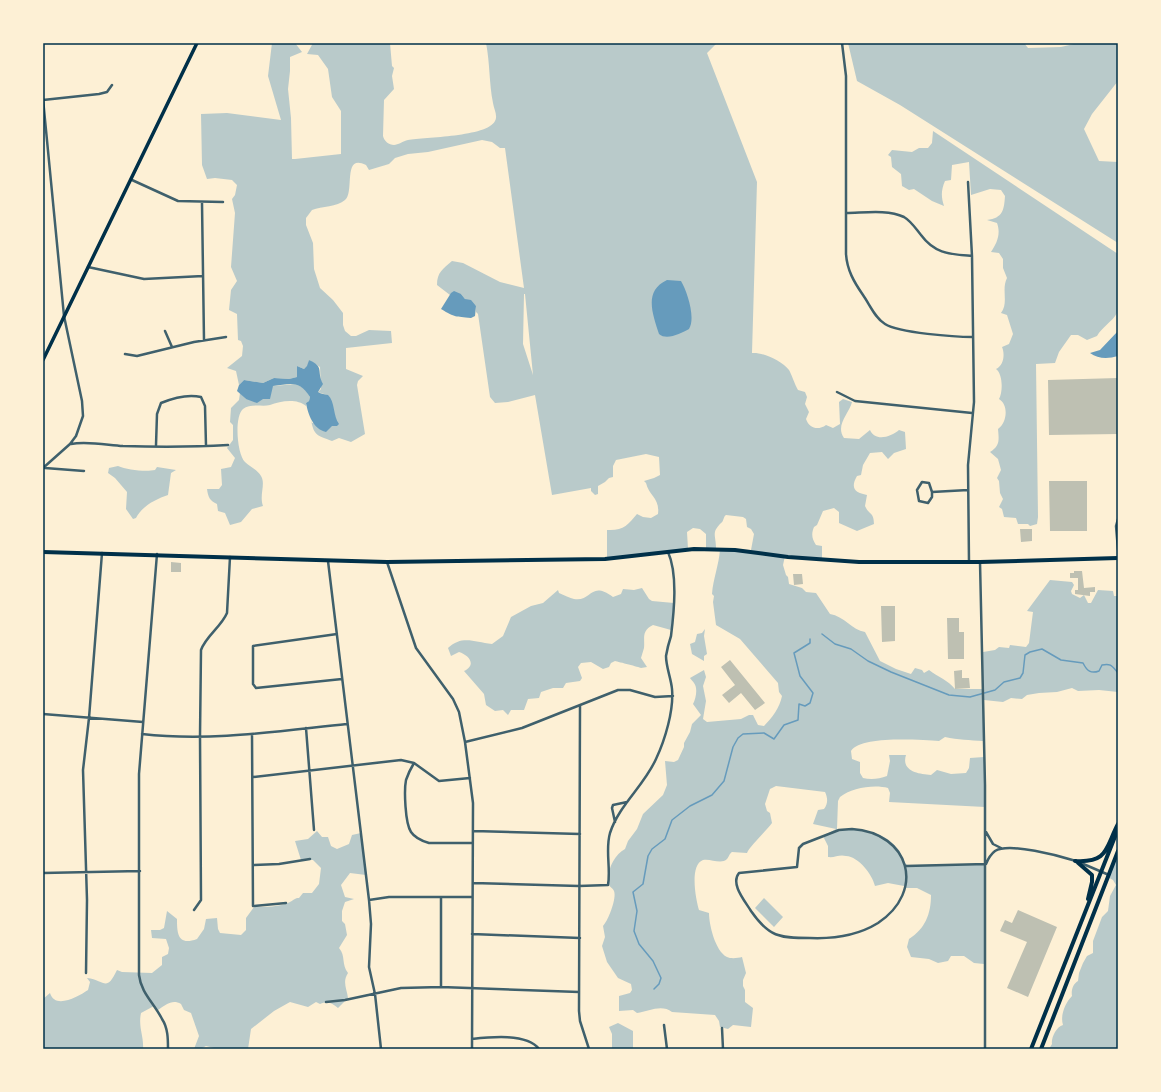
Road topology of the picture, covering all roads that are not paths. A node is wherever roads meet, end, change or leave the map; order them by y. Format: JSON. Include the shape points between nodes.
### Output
{"nodes":[{"id":1,"x":197,"y":43,"type":"edge"},
{"id":2,"x":842,"y":43,"type":"edge"},
{"id":3,"x":112,"y":85,"type":"dead end"},
{"id":4,"x":43,"y":99,"type":"edge"},
{"id":5,"x":132,"y":180,"type":"junction"},
{"id":6,"x":968,"y":182,"type":"dead end"},
{"id":7,"x":223,"y":202,"type":"dead end"},
{"id":8,"x":202,"y":203,"type":"junction"},
{"id":9,"x":846,"y":213,"type":"junction"},
{"id":10,"x":972,"y":256,"type":"junction"},
{"id":11,"x":88,"y":267,"type":"junction"},
{"id":12,"x":203,"y":276,"type":"junction"},
{"id":13,"x":64,"y":316,"type":"junction"},
{"id":14,"x":165,"y":331,"type":"dead end"},
{"id":15,"x":226,"y":337,"type":"dead end"},
{"id":16,"x":973,"y":337,"type":"junction"},
{"id":17,"x":204,"y":340,"type":"junction"},
{"id":18,"x":172,"y":347,"type":"junction"},
{"id":19,"x":125,"y":354,"type":"dead end"},
{"id":20,"x":43,"y":360,"type":"edge"},
{"id":21,"x":837,"y":392,"type":"dead end"},
{"id":22,"x":972,"y":413,"type":"junction"},
{"id":23,"x":70,"y":444,"type":"junction"},
{"id":24,"x":156,"y":445,"type":"junction"},
{"id":25,"x":228,"y":445,"type":"dead end"},
{"id":26,"x":206,"y":446,"type":"junction"},
{"id":27,"x":44,"y":468,"type":"edge"},
{"id":28,"x":84,"y":471,"type":"dead end"},
{"id":29,"x":968,"y":490,"type":"junction"},
{"id":30,"x":932,"y":492,"type":"junction"},
{"id":31,"x":1118,"y":519,"type":"edge"},
{"id":32,"x":1118,"y":550,"type":"edge"},
{"id":33,"x":43,"y":552,"type":"edge"},
{"id":34,"x":102,"y":552,"type":"junction"},
{"id":35,"x":668,"y":552,"type":"junction"},
{"id":36,"x":157,"y":554,"type":"junction"},
{"id":37,"x":230,"y":557,"type":"junction"},
{"id":38,"x":1118,"y":558,"type":"edge"},
{"id":39,"x":328,"y":560,"type":"junction"},
{"id":40,"x":387,"y":562,"type":"junction"},
{"id":41,"x":969,"y":562,"type":"junction"},
{"id":42,"x":980,"y":562,"type":"junction"},
{"id":43,"x":337,"y":634,"type":"junction"},
{"id":44,"x":342,"y":679,"type":"junction"},
{"id":45,"x":673,"y":696,"type":"junction"},
{"id":46,"x":580,"y":706,"type":"junction"},
{"id":47,"x":43,"y":714,"type":"edge"},
{"id":48,"x":89,"y":718,"type":"junction"},
{"id":49,"x":143,"y":722,"type":"junction"},
{"id":50,"x":347,"y":724,"type":"junction"},
{"id":51,"x":306,"y":728,"type":"junction"},
{"id":52,"x":142,"y":734,"type":"junction"},
{"id":53,"x":252,"y":734,"type":"junction"},
{"id":54,"x":200,"y":736,"type":"junction"},
{"id":55,"x":465,"y":742,"type":"junction"},
{"id":56,"x":414,"y":762,"type":"junction"},
{"id":57,"x":352,"y":765,"type":"junction"},
{"id":58,"x":308,"y":771,"type":"junction"},
{"id":59,"x":253,"y":777,"type":"junction"},
{"id":60,"x":470,"y":778,"type":"junction"},
{"id":61,"x":627,"y":802,"type":"junction"},
{"id":62,"x":615,"y":823,"type":"junction"},
{"id":63,"x":1118,"y":824,"type":"edge"},
{"id":64,"x":985,"y":826,"type":"junction"},
{"id":65,"x":1118,"y":828,"type":"edge"},
{"id":66,"x":314,"y":830,"type":"dead end"},
{"id":67,"x":474,"y":831,"type":"junction"},
{"id":68,"x":580,"y":834,"type":"junction"},
{"id":69,"x":473,"y":843,"type":"junction"},
{"id":70,"x":1002,"y":848,"type":"junction"},
{"id":71,"x":1118,"y":851,"type":"edge"},
{"id":72,"x":310,"y":859,"type":"dead end"},
{"id":73,"x":1075,"y":861,"type":"junction"},
{"id":74,"x":986,"y":864,"type":"junction"},
{"id":75,"x":253,"y":865,"type":"junction"},
{"id":76,"x":906,"y":866,"type":"junction"},
{"id":77,"x":140,"y":871,"type":"junction"},
{"id":78,"x":1101,"y":871,"type":"junction"},
{"id":79,"x":86,"y":872,"type":"junction"},
{"id":80,"x":43,"y":873,"type":"edge"},
{"id":81,"x":1109,"y":875,"type":"junction"},
{"id":82,"x":473,"y":883,"type":"junction"},
{"id":83,"x":579,"y":886,"type":"junction"},
{"id":84,"x":472,"y":897,"type":"junction"},
{"id":85,"x":441,"y":898,"type":"junction"},
{"id":86,"x":369,"y":900,"type":"junction"},
{"id":87,"x":286,"y":903,"type":"dead end"},
{"id":88,"x":194,"y":910,"type":"dead end"},
{"id":89,"x":1085,"y":913,"type":"junction"},
{"id":90,"x":472,"y":934,"type":"junction"},
{"id":91,"x":580,"y":938,"type":"junction"},
{"id":92,"x":86,"y":973,"type":"dead end"},
{"id":93,"x":441,"y":987,"type":"junction"},
{"id":94,"x":472,"y":989,"type":"junction"},
{"id":95,"x":579,"y":992,"type":"junction"},
{"id":96,"x":375,"y":994,"type":"junction"},
{"id":97,"x":326,"y":1002,"type":"dead end"},
{"id":98,"x":664,"y":1025,"type":"dead end"},
{"id":99,"x":722,"y":1028,"type":"dead end"},
{"id":100,"x":472,"y":1039,"type":"junction"},
{"id":101,"x":168,"y":1049,"type":"edge"},
{"id":102,"x":381,"y":1049,"type":"edge"},
{"id":103,"x":472,"y":1049,"type":"edge"},
{"id":104,"x":539,"y":1049,"type":"edge"},
{"id":105,"x":589,"y":1049,"type":"edge"},
{"id":106,"x":667,"y":1049,"type":"edge"},
{"id":107,"x":723,"y":1049,"type":"edge"},
{"id":108,"x":984,"y":1049,"type":"edge"},
{"id":109,"x":1031,"y":1049,"type":"edge"},
{"id":110,"x":1041,"y":1049,"type":"edge"}],
"edges":[{"from":1,"to":5,"type":"main road"},
{"from":2,"to":9,"type":"street","via":[[846,70]]},
{"from":3,"to":4,"type":"street","via":[[107,92],[99,94]]},
{"from":4,"to":13,"type":"street"},
{"from":5,"to":8,"type":"street","via":[[178,202]]},
{"from":5,"to":11,"type":"main road"},
{"from":6,"to":10,"type":"street"},
{"from":7,"to":8,"type":"street"},
{"from":8,"to":12,"type":"street"},
{"from":9,"to":10,"type":"street","via":[[898,215],[909,221],[939,252]]},
{"from":9,"to":16,"type":"street","via":[[848,268],[881,321],[902,330]]},
{"from":10,"to":16,"type":"street"},
{"from":11,"to":12,"type":"street","via":[[144,279]]},
{"from":11,"to":13,"type":"main road"},
{"from":12,"to":17,"type":"street"},
{"from":13,"to":20,"type":"main road"},
{"from":13,"to":23,"type":"street","via":[[83,409],[81,425]]},
{"from":14,"to":18,"type":"street"},
{"from":15,"to":17,"type":"street"},
{"from":16,"to":22,"type":"street"},
{"from":17,"to":18,"type":"street"},
{"from":18,"to":19,"type":"street","via":[[137,356]]},
{"from":21,"to":22,"type":"street","via":[[855,401]]},
{"from":22,"to":29,"type":"street","via":[[968,448]]},
{"from":23,"to":24,"type":"street"},
{"from":23,"to":27,"type":"street"},
{"from":24,"to":26,"type":"street"},
{"from":24,"to":26,"type":"street","via":[[157,414],[161,403],[195,396],[201,397],[205,406]]},
{"from":25,"to":26,"type":"street"},
{"from":27,"to":28,"type":"street"},
{"from":29,"to":30,"type":"street"},
{"from":29,"to":41,"type":"street"},
{"from":30,"to":30,"type":"street","via":[[929,483],[922,482],[917,487],[916,494],[919,501],[928,503]]},
{"from":31,"to":32,"type":"street"},
{"from":33,"to":34,"type":"main road"},
{"from":34,"to":36,"type":"main road"},
{"from":34,"to":48,"type":"street"},
{"from":35,"to":40,"type":"main road","via":[[605,559]]},
{"from":35,"to":41,"type":"main road","via":[[694,549],[735,550],[836,561]]},
{"from":35,"to":45,"type":"street","via":[[673,573],[673,615],[666,656]]},
{"from":36,"to":37,"type":"main road"},
{"from":36,"to":49,"type":"street"},
{"from":37,"to":39,"type":"main road"},
{"from":37,"to":54,"type":"street","via":[[227,613],[201,650]]},
{"from":38,"to":42,"type":"main road"},
{"from":39,"to":40,"type":"main road"},
{"from":39,"to":43,"type":"street"},
{"from":40,"to":55,"type":"street","via":[[416,648],[453,699],[459,712]]},
{"from":41,"to":42,"type":"main road"},
{"from":42,"to":64,"type":"street"},
{"from":43,"to":44,"type":"street"},
{"from":43,"to":44,"type":"street","via":[[253,646],[253,684],[256,688]]},
{"from":44,"to":50,"type":"street"},
{"from":45,"to":46,"type":"street","via":[[655,697],[625,689],[598,697]]},
{"from":45,"to":61,"type":"street","via":[[673,709],[657,758]]},
{"from":46,"to":55,"type":"street","via":[[522,728]]},
{"from":46,"to":68,"type":"street"},
{"from":47,"to":48,"type":"street"},
{"from":48,"to":49,"type":"street"},
{"from":48,"to":79,"type":"street","via":[[83,770]]},
{"from":49,"to":52,"type":"street"},
{"from":50,"to":51,"type":"street"},
{"from":50,"to":57,"type":"street"},
{"from":51,"to":53,"type":"street"},
{"from":51,"to":58,"type":"street"},
{"from":52,"to":54,"type":"street","via":[[168,737]]},
{"from":52,"to":77,"type":"street","via":[[139,802]]},
{"from":53,"to":54,"type":"street"},
{"from":53,"to":59,"type":"street"},
{"from":54,"to":88,"type":"street","via":[[201,900]]},
{"from":55,"to":60,"type":"street"},
{"from":56,"to":57,"type":"street","via":[[400,760]]},
{"from":56,"to":60,"type":"street","via":[[439,781]]},
{"from":56,"to":69,"type":"street","via":[[406,778],[405,794],[410,832],[416,838],[429,843]]},
{"from":57,"to":58,"type":"street"},
{"from":57,"to":86,"type":"street"},
{"from":58,"to":59,"type":"street"},
{"from":58,"to":66,"type":"street"},
{"from":59,"to":75,"type":"street"},
{"from":60,"to":67,"type":"street"},
{"from":61,"to":62,"type":"street"},
{"from":61,"to":62,"type":"street","via":[[613,805]]},
{"from":62,"to":83,"type":"street","via":[[610,834],[608,885]]},
{"from":63,"to":73,"type":"main road","via":[[1102,857],[1091,861]]},
{"from":64,"to":70,"type":"street","via":[[990,841]]},
{"from":64,"to":74,"type":"street"},
{"from":65,"to":78,"type":"main road"},
{"from":67,"to":68,"type":"street"},
{"from":67,"to":69,"type":"street"},
{"from":68,"to":83,"type":"street"},
{"from":69,"to":82,"type":"street"},
{"from":70,"to":73,"type":"street","via":[[1032,850]]},
{"from":70,"to":74,"type":"street","via":[[993,852]]},
{"from":71,"to":81,"type":"main road"},
{"from":72,"to":75,"type":"street"},
{"from":73,"to":78,"type":"street"},
{"from":73,"to":89,"type":"main road","via":[[1092,875]]},
{"from":74,"to":76,"type":"street"},
{"from":74,"to":108,"type":"street"},
{"from":75,"to":87,"type":"street","via":[[253,906]]},
{"from":76,"to":76,"type":"street","via":[[902,896],[890,913],[860,932],[831,938],[793,938],[769,932],[748,906],[736,882],[739,873],[796,868],[799,848],[803,844],[839,830],[866,830],[880,836],[897,849]]},
{"from":77,"to":79,"type":"street"},
{"from":77,"to":101,"type":"street","via":[[140,982],[162,1018],[168,1034]]},
{"from":78,"to":81,"type":"street"},
{"from":78,"to":89,"type":"main road"},
{"from":79,"to":80,"type":"street"},
{"from":79,"to":92,"type":"street"},
{"from":81,"to":110,"type":"main road"},
{"from":82,"to":83,"type":"street"},
{"from":82,"to":84,"type":"street"},
{"from":83,"to":91,"type":"street"},
{"from":84,"to":85,"type":"street"},
{"from":84,"to":90,"type":"street"},
{"from":85,"to":86,"type":"street","via":[[389,897]]},
{"from":85,"to":93,"type":"street"},
{"from":86,"to":96,"type":"street","via":[[369,967]]},
{"from":89,"to":109,"type":"main road"},
{"from":90,"to":91,"type":"street"},
{"from":90,"to":94,"type":"street"},
{"from":91,"to":95,"type":"street"},
{"from":93,"to":94,"type":"street"},
{"from":93,"to":96,"type":"street","via":[[401,988]]},
{"from":94,"to":95,"type":"street"},
{"from":94,"to":100,"type":"street"},
{"from":95,"to":105,"type":"street","via":[[580,1021]]},
{"from":96,"to":97,"type":"street"},
{"from":96,"to":102,"type":"street"},
{"from":98,"to":106,"type":"street"},
{"from":99,"to":107,"type":"street"},
{"from":100,"to":103,"type":"street"},
{"from":100,"to":104,"type":"street","via":[[522,1039],[533,1042]]}]}
